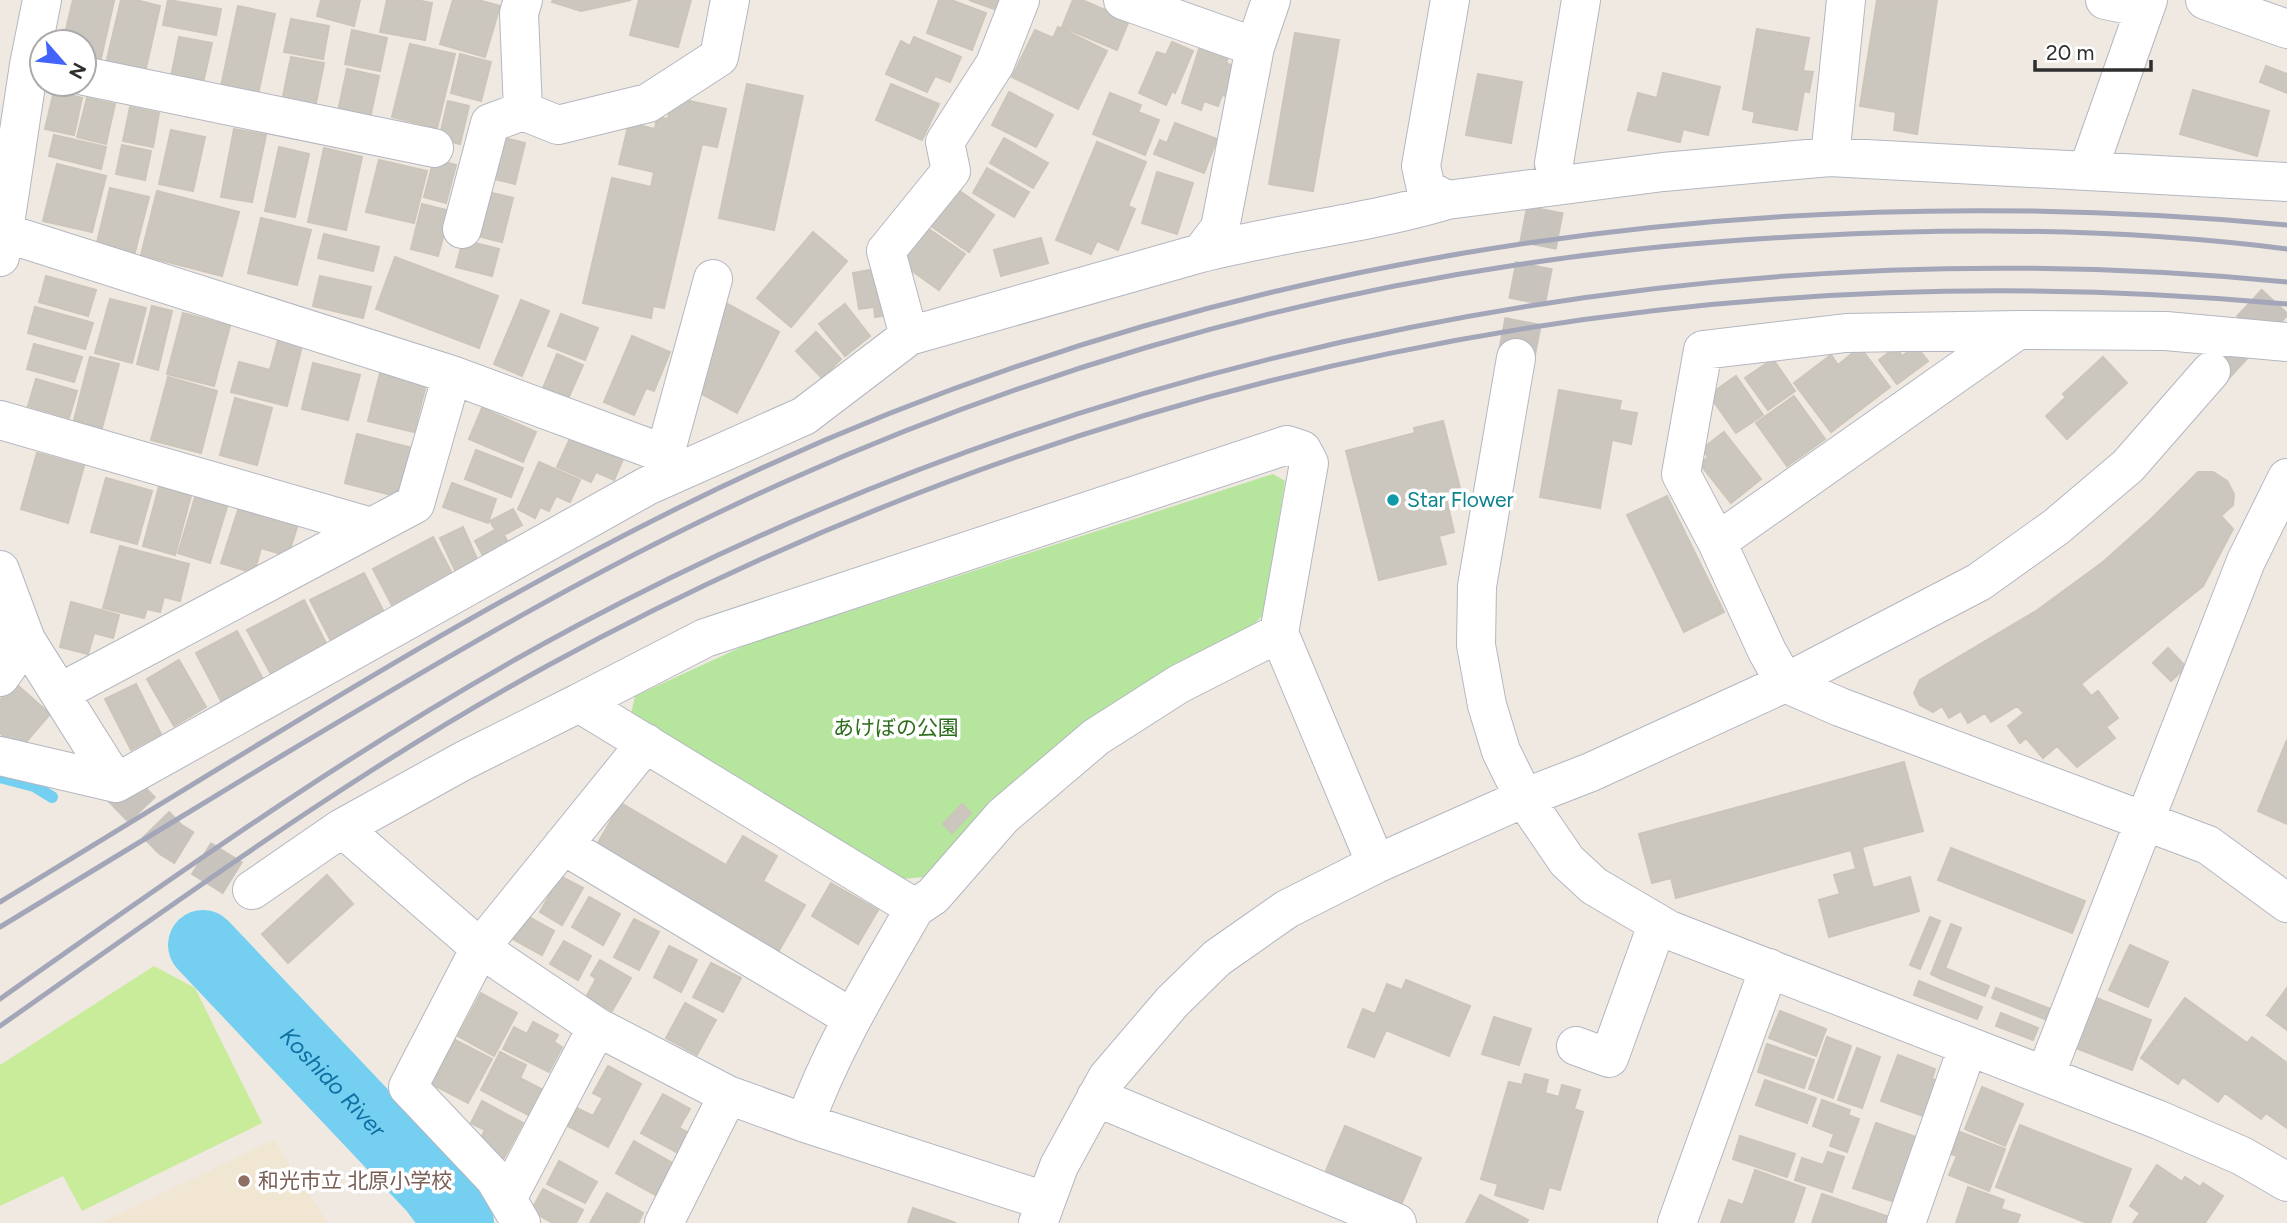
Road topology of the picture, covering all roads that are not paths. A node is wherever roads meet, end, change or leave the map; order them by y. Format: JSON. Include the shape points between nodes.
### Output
{"nodes":[{"id":1,"x":42,"y":0,"type":"edge"},
{"id":2,"x":523,"y":0,"type":"edge"},
{"id":3,"x":730,"y":0,"type":"edge"},
{"id":4,"x":1020,"y":0,"type":"edge"},
{"id":5,"x":1270,"y":0,"type":"edge"},
{"id":6,"x":1450,"y":0,"type":"edge"},
{"id":7,"x":1581,"y":0,"type":"edge"},
{"id":8,"x":1846,"y":0,"type":"edge"},
{"id":9,"x":2105,"y":0,"type":"edge"},
{"id":10,"x":2205,"y":0,"type":"edge"},
{"id":11,"x":1135,"y":4,"type":"edge"},
{"id":12,"x":2147,"y":4,"type":"edge"},
{"id":13,"x":39,"y":28,"type":"edge"},
{"id":14,"x":2287,"y":29,"type":"edge"},
{"id":15,"x":1255,"y":47,"type":"junction"},
{"id":16,"x":98,"y":79,"type":"edge"},
{"id":17,"x":28,"y":98,"type":"edge"},
{"id":18,"x":523,"y":111,"type":"junction"},
{"id":19,"x":435,"y":148,"type":"dead end"},
{"id":20,"x":1830,"y":157,"type":"junction"},
{"id":21,"x":1554,"y":163,"type":"tunnel mouth"},
{"id":22,"x":2088,"y":170,"type":"junction"},
{"id":23,"x":2287,"y":182,"type":"edge"},
{"id":24,"x":1447,"y":200,"type":"junction"},
{"id":25,"x":2,"y":219,"type":"edge"},
{"id":26,"x":462,"y":229,"type":"dead end"},
{"id":27,"x":1201,"y":253,"type":"junction"},
{"id":28,"x":713,"y":279,"type":"dead end"},
{"id":29,"x":2018,"y":330,"type":"junction"},
{"id":30,"x":909,"y":336,"type":"junction"},
{"id":31,"x":2287,"y":342,"type":"edge"},
{"id":32,"x":1516,"y":358,"type":"tunnel mouth"},
{"id":33,"x":2211,"y":371,"type":"tunnel mouth"},
{"id":34,"x":452,"y":375,"type":"junction"},
{"id":35,"x":0,"y":419,"type":"edge"},
{"id":36,"x":672,"y":463,"type":"junction"},
{"id":37,"x":2287,"y":478,"type":"edge"},
{"id":38,"x":371,"y":527,"type":"junction"},
{"id":39,"x":1717,"y":542,"type":"junction"},
{"id":40,"x":0,"y":570,"type":"edge"},
{"id":41,"x":1279,"y":634,"type":"junction"},
{"id":42,"x":13,"y":635,"type":"edge"},
{"id":43,"x":0,"y":677,"type":"edge"},
{"id":44,"x":1785,"y":683,"type":"junction"},
{"id":45,"x":61,"y":692,"type":"junction"},
{"id":46,"x":579,"y":703,"type":"junction"},
{"id":47,"x":646,"y":743,"type":"junction"},
{"id":48,"x":0,"y":756,"type":"edge"},
{"id":49,"x":116,"y":783,"type":"junction"},
{"id":50,"x":1524,"y":798,"type":"junction"},
{"id":51,"x":2146,"y":822,"type":"junction"},
{"id":52,"x":342,"y":828,"type":"junction"},
{"id":53,"x":563,"y":845,"type":"junction"},
{"id":54,"x":1376,"y":864,"type":"junction"},
{"id":55,"x":251,"y":890,"type":"dead end"},
{"id":56,"x":2287,"y":903,"type":"edge"},
{"id":57,"x":915,"y":908,"type":"junction"},
{"id":58,"x":1657,"y":925,"type":"junction"},
{"id":59,"x":480,"y":948,"type":"junction"},
{"id":60,"x":1769,"y":968,"type":"junction"},
{"id":61,"x":852,"y":1018,"type":"junction"},
{"id":62,"x":597,"y":1027,"type":"junction"},
{"id":63,"x":1576,"y":1046,"type":"dead end"},
{"id":64,"x":1968,"y":1046,"type":"junction"},
{"id":65,"x":2045,"y":1076,"type":"junction"},
{"id":66,"x":727,"y":1095,"type":"junction"},
{"id":67,"x":1096,"y":1097,"type":"junction"},
{"id":68,"x":805,"y":1123,"type":"junction"},
{"id":69,"x":2287,"y":1182,"type":"edge"},
{"id":70,"x":514,"y":1211,"type":"edge"},
{"id":71,"x":1041,"y":1212,"type":"edge"},
{"id":72,"x":664,"y":1223,"type":"edge"},
{"id":73,"x":1397,"y":1223,"type":"edge"},
{"id":74,"x":1677,"y":1223,"type":"edge"},
{"id":75,"x":1906,"y":1223,"type":"edge"}],
"edges":[{"from":1,"to":13,"type":"street"},
{"from":2,"to":18,"type":"street","via":[[519,13]]},
{"from":3,"to":18,"type":"street","via":[[719,57],[648,103],[558,125]]},
{"from":4,"to":30,"type":"street","via":[[995,64],[945,142],[951,171],[886,251]]},
{"from":5,"to":15,"type":"street"},
{"from":6,"to":24,"type":"street","via":[[1421,166],[1426,188]]},
{"from":7,"to":21,"type":"street"},
{"from":8,"to":20,"type":"street"},
{"from":9,"to":12,"type":"street"},
{"from":10,"to":14,"type":"street"},
{"from":11,"to":15,"type":"street"},
{"from":12,"to":22,"type":"street"},
{"from":15,"to":27,"type":"street","via":[[1220,228]]},
{"from":16,"to":19,"type":"street"},
{"from":17,"to":25,"type":"street"},
{"from":18,"to":26,"type":"street","via":[[489,122]]},
{"from":20,"to":22,"type":"street"},
{"from":20,"to":24,"type":"street","via":[[1663,172]]},
{"from":22,"to":23,"type":"street"},
{"from":24,"to":27,"type":"street","via":[[1413,211]]},
{"from":25,"to":34,"type":"street"},
{"from":27,"to":30,"type":"street"},
{"from":28,"to":36,"type":"street"},
{"from":29,"to":31,"type":"street","via":[[2166,331]]},
{"from":29,"to":39,"type":"street"},
{"from":29,"to":39,"type":"street","via":[[1846,333],[1703,350],[1681,474]]},
{"from":30,"to":36,"type":"street","via":[[804,416]]},
{"from":32,"to":50,"type":"street","via":[[1477,586],[1476,645],[1501,751]]},
{"from":33,"to":44,"type":"street","via":[[2128,466],[2056,527],[1979,582]]},
{"from":34,"to":36,"type":"street"},
{"from":34,"to":38,"type":"street","via":[[415,504]]},
{"from":35,"to":38,"type":"street"},
{"from":36,"to":49,"type":"street","via":[[635,493]]},
{"from":37,"to":51,"type":"street","via":[[2246,561]]},
{"from":38,"to":45,"type":"street"},
{"from":39,"to":44,"type":"street"},
{"from":40,"to":42,"type":"street"},
{"from":41,"to":46,"type":"street","via":[[1309,463],[1302,450],[1287,445],[705,638]]},
{"from":41,"to":54,"type":"street"},
{"from":41,"to":57,"type":"street","via":[[1179,684],[1096,737],[1003,816],[933,896]]},
{"from":42,"to":43,"type":"street"},
{"from":42,"to":45,"type":"street"},
{"from":44,"to":50,"type":"street"},
{"from":44,"to":51,"type":"street"},
{"from":45,"to":49,"type":"street"},
{"from":46,"to":47,"type":"street"},
{"from":46,"to":52,"type":"street"},
{"from":47,"to":53,"type":"street"},
{"from":47,"to":57,"type":"street"},
{"from":48,"to":49,"type":"street"},
{"from":50,"to":54,"type":"street"},
{"from":50,"to":58,"type":"street","via":[[1567,860],[1594,886]]},
{"from":51,"to":56,"type":"street","via":[[2208,845]]},
{"from":51,"to":65,"type":"street"},
{"from":52,"to":55,"type":"street"},
{"from":52,"to":59,"type":"street"},
{"from":53,"to":59,"type":"street"},
{"from":53,"to":61,"type":"street"},
{"from":54,"to":67,"type":"street","via":[[1287,909],[1217,958],[1136,1042]]},
{"from":57,"to":61,"type":"street"},
{"from":58,"to":60,"type":"street"},
{"from":58,"to":63,"type":"street","via":[[1609,1058]]},
{"from":59,"to":62,"type":"street"},
{"from":59,"to":70,"type":"street","via":[[408,1087],[495,1179]]},
{"from":60,"to":64,"type":"street"},
{"from":60,"to":74,"type":"street"},
{"from":61,"to":68,"type":"street"},
{"from":62,"to":66,"type":"street"},
{"from":62,"to":70,"type":"street"},
{"from":64,"to":65,"type":"street"},
{"from":64,"to":75,"type":"street"},
{"from":65,"to":69,"type":"street","via":[[2242,1156]]},
{"from":66,"to":68,"type":"street"},
{"from":66,"to":72,"type":"street"},
{"from":67,"to":71,"type":"street","via":[[1059,1166]]},
{"from":67,"to":73,"type":"street"},
{"from":68,"to":71,"type":"street"}]}
